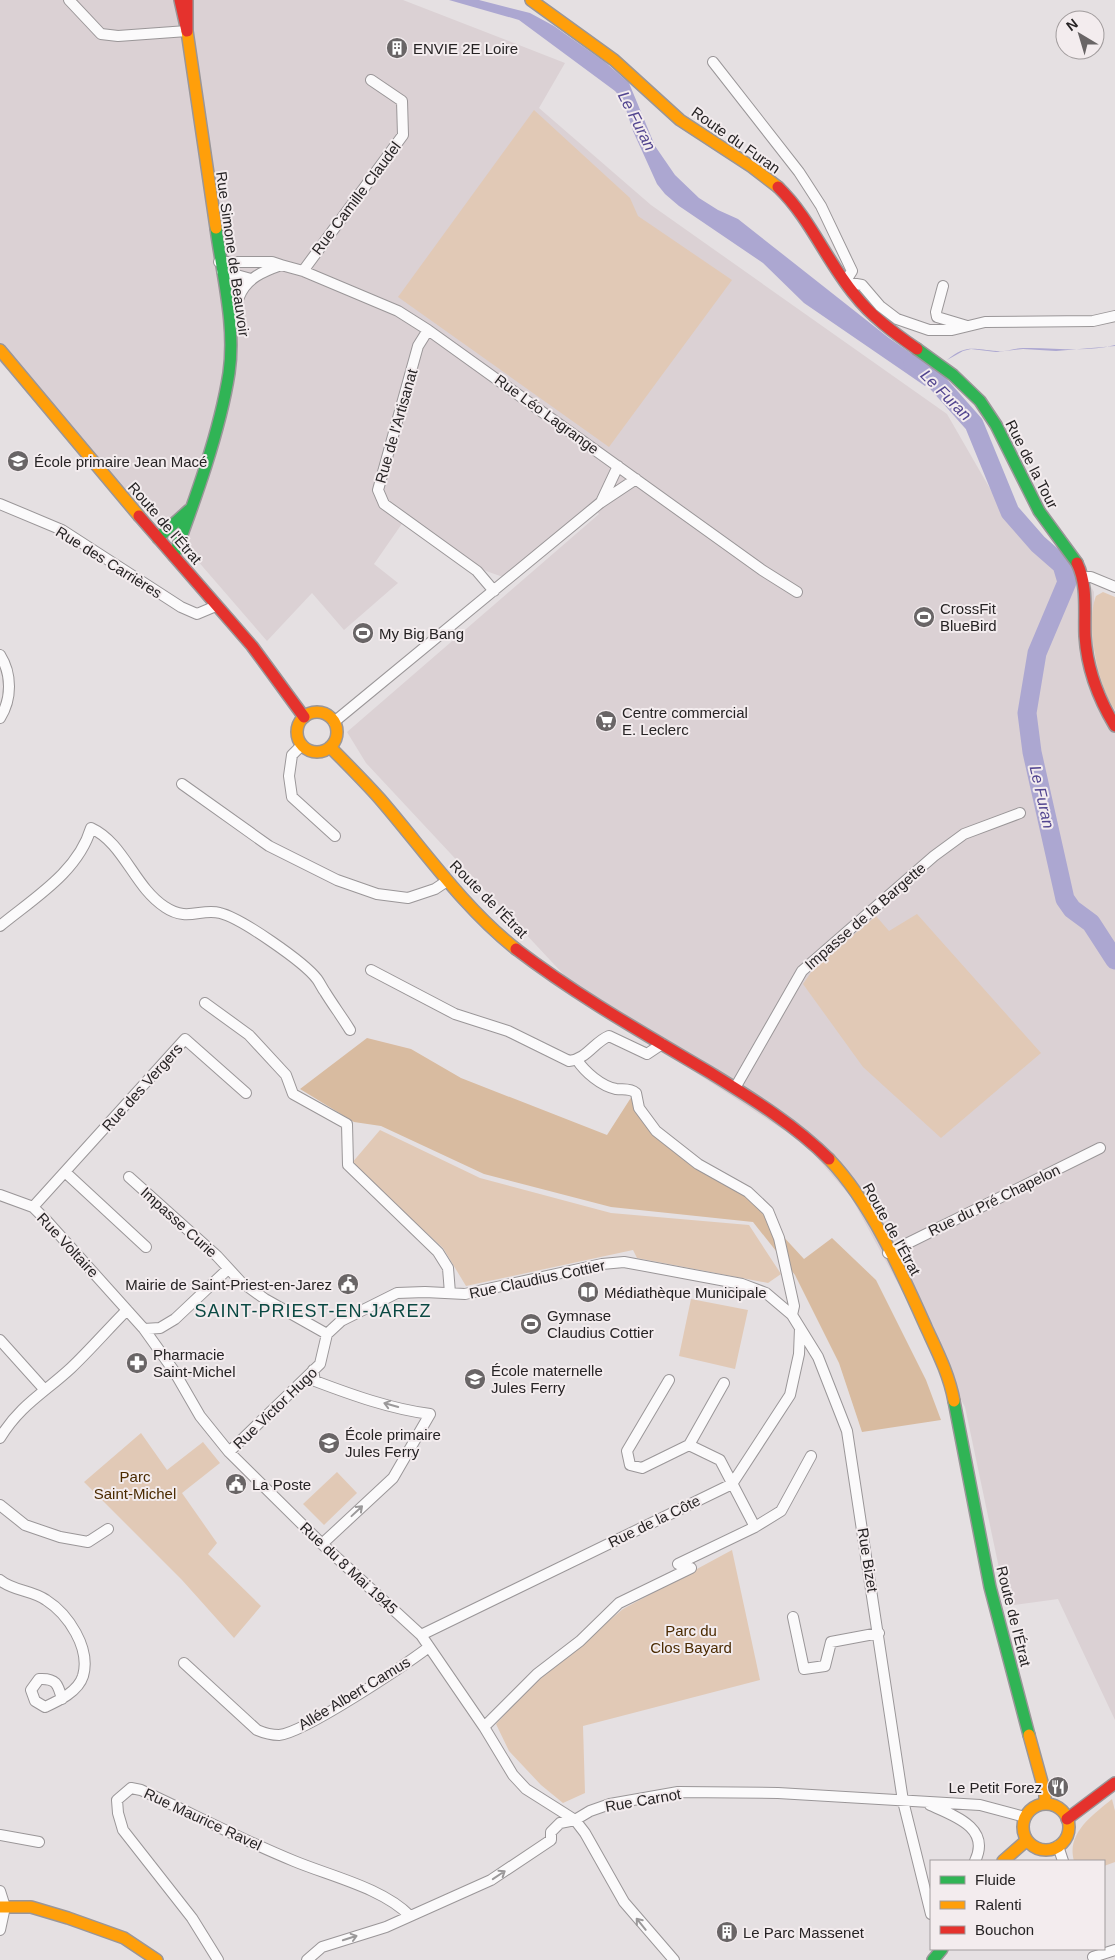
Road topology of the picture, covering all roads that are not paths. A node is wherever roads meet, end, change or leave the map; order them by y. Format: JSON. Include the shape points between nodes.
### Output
{"nodes":[{"id":1,"x":69,"y":0,"type":"edge"},
{"id":2,"x":180,"y":0,"type":"edge"},
{"id":3,"x":187,"y":0,"type":"edge"},
{"id":4,"x":531,"y":0,"type":"edge"},
{"id":5,"x":187,"y":31,"type":"junction"},
{"id":6,"x":713,"y":62,"type":"dead end"},
{"id":7,"x":371,"y":80,"type":"dead end"},
{"id":8,"x":281,"y":265,"type":"junction"},
{"id":9,"x":220,"y":266,"type":"junction"},
{"id":10,"x":303,"y":271,"type":"junction"},
{"id":11,"x":251,"y":279,"type":"junction"},
{"id":12,"x":845,"y":282,"type":"junction"},
{"id":13,"x":943,"y":286,"type":"dead end"},
{"id":14,"x":1115,"y":316,"type":"edge"},
{"id":15,"x":968,"y":326,"type":"junction"},
{"id":16,"x":230,"y":328,"type":"junction"},
{"id":17,"x":428,"y":330,"type":"junction"},
{"id":18,"x":0,"y":350,"type":"edge"},
{"id":19,"x":943,"y":367,"type":"joint"},
{"id":20,"x":618,"y":466,"type":"junction"},
{"id":21,"x":636,"y":479,"type":"junction"},
{"id":22,"x":600,"y":503,"type":"junction"},
{"id":23,"x":0,"y":504,"type":"edge"},
{"id":24,"x":192,"y":507,"type":"junction"},
{"id":25,"x":158,"y":538,"type":"junction"},
{"id":26,"x":174,"y":556,"type":"junction"},
{"id":27,"x":1084,"y":577,"type":"junction"},
{"id":28,"x":1115,"y":587,"type":"edge"},
{"id":29,"x":494,"y":591,"type":"junction"},
{"id":30,"x":797,"y":592,"type":"dead end"},
{"id":31,"x":216,"y":606,"type":"junction"},
{"id":32,"x":0,"y":655,"type":"edge"},
{"id":33,"x":304,"y":717,"type":"junction"},
{"id":34,"x":0,"y":718,"type":"edge"},
{"id":35,"x":334,"y":722,"type":"junction"},
{"id":36,"x":1115,"y":726,"type":"edge"},
{"id":37,"x":302,"y":744,"type":"junction"},
{"id":38,"x":330,"y":747,"type":"junction"},
{"id":39,"x":182,"y":784,"type":"dead end"},
{"id":40,"x":1020,"y":814,"type":"dead end"},
{"id":41,"x":335,"y":836,"type":"dead end"},
{"id":42,"x":447,"y":881,"type":"junction"},
{"id":43,"x":0,"y":926,"type":"edge"},
{"id":44,"x":371,"y":970,"type":"dead end"},
{"id":45,"x":205,"y":1003,"type":"dead end"},
{"id":46,"x":350,"y":1030,"type":"dead end"},
{"id":47,"x":662,"y":1044,"type":"junction"},
{"id":48,"x":577,"y":1060,"type":"junction"},
{"id":49,"x":735,"y":1088,"type":"junction"},
{"id":50,"x":246,"y":1093,"type":"dead end"},
{"id":51,"x":1100,"y":1148,"type":"dead end"},
{"id":52,"x":65,"y":1172,"type":"junction"},
{"id":53,"x":129,"y":1177,"type":"dead end"},
{"id":54,"x":0,"y":1195,"type":"edge"},
{"id":55,"x":33,"y":1207,"type":"junction"},
{"id":56,"x":146,"y":1247,"type":"dead end"},
{"id":57,"x":888,"y":1253,"type":"junction"},
{"id":58,"x":228,"y":1269,"type":"junction"},
{"id":59,"x":450,"y":1293,"type":"junction"},
{"id":60,"x":127,"y":1310,"type":"junction"},
{"id":61,"x":792,"y":1315,"type":"junction"},
{"id":62,"x":800,"y":1328,"type":"junction"},
{"id":63,"x":144,"y":1329,"type":"junction"},
{"id":64,"x":327,"y":1334,"type":"junction"},
{"id":65,"x":0,"y":1340,"type":"edge"},
{"id":66,"x":313,"y":1370,"type":"junction"},
{"id":67,"x":669,"y":1380,"type":"dead end"},
{"id":68,"x":724,"y":1383,"type":"dead end"},
{"id":69,"x":44,"y":1389,"type":"junction"},
{"id":70,"x":0,"y":1438,"type":"edge"},
{"id":71,"x":689,"y":1444,"type":"junction"},
{"id":72,"x":229,"y":1452,"type":"junction"},
{"id":73,"x":811,"y":1456,"type":"dead end"},
{"id":74,"x":732,"y":1484,"type":"junction"},
{"id":75,"x":0,"y":1505,"type":"edge"},
{"id":76,"x":755,"y":1527,"type":"junction"},
{"id":77,"x":108,"y":1529,"type":"dead end"},
{"id":78,"x":322,"y":1544,"type":"junction"},
{"id":79,"x":678,"y":1564,"type":"dead end"},
{"id":80,"x":691,"y":1568,"type":"dead end"},
{"id":81,"x":0,"y":1580,"type":"edge"},
{"id":82,"x":793,"y":1617,"type":"dead end"},
{"id":83,"x":879,"y":1632,"type":"junction"},
{"id":84,"x":420,"y":1635,"type":"junction"},
{"id":85,"x":429,"y":1647,"type":"junction"},
{"id":86,"x":184,"y":1663,"type":"dead end"},
{"id":87,"x":62,"y":1699,"type":"dead end"},
{"id":88,"x":484,"y":1727,"type":"junction"},
{"id":89,"x":1115,"y":1783,"type":"edge"},
{"id":90,"x":903,"y":1801,"type":"junction"},
{"id":91,"x":924,"y":1802,"type":"junction"},
{"id":92,"x":1045,"y":1804,"type":"junction"},
{"id":93,"x":1025,"y":1817,"type":"junction"},
{"id":94,"x":1067,"y":1819,"type":"junction"},
{"id":95,"x":575,"y":1820,"type":"junction"},
{"id":96,"x":0,"y":1835,"type":"edge"},
{"id":97,"x":39,"y":1842,"type":"dead end"},
{"id":98,"x":1030,"y":1843,"type":"junction"},
{"id":99,"x":1058,"y":1846,"type":"junction"},
{"id":100,"x":976,"y":1860,"type":"edge"},
{"id":101,"x":1004,"y":1860,"type":"edge"},
{"id":102,"x":1018,"y":1860,"type":"edge"},
{"id":103,"x":1063,"y":1860,"type":"edge"},
{"id":104,"x":0,"y":1891,"type":"edge"},
{"id":105,"x":2,"y":1908,"type":"edge"},
{"id":106,"x":930,"y":1910,"type":"edge"},
{"id":107,"x":410,"y":1916,"type":"junction"},
{"id":108,"x":66,"y":1921,"type":"junction"},
{"id":109,"x":0,"y":1930,"type":"edge"},
{"id":110,"x":1115,"y":1950,"type":"edge"},
{"id":111,"x":1092,"y":1955,"type":"edge"},
{"id":112,"x":146,"y":1960,"type":"edge"},
{"id":113,"x":157,"y":1960,"type":"edge"},
{"id":114,"x":218,"y":1960,"type":"edge"},
{"id":115,"x":307,"y":1960,"type":"edge"},
{"id":116,"x":674,"y":1960,"type":"edge"}],
"edges":[{"from":1,"to":5,"type":"street","via":[[101,34],[118,36]]},
{"from":2,"to":5,"type":"main road","name":"Rue Simone de Beauvoir"},
{"from":3,"to":5,"type":"main road","name":"Rue Simone de Beauvoir"},
{"from":4,"to":12,"type":"main road","name":"Route du Furan","via":[[612,58],[691,128],[745,162],[784,192],[813,228]]},
{"from":5,"to":9,"type":"main road","name":"Rue Simone de Beauvoir"},
{"from":6,"to":12,"type":"street","via":[[799,172],[821,206],[852,271]]},
{"from":7,"to":10,"type":"street","name":"Rue Camille Claudel","via":[[402,101],[403,135]]},
{"from":8,"to":9,"type":"street","name":"Rue Léo Lagrange","via":[[272,262]]},
{"from":8,"to":10,"type":"street","name":"Rue Léo Lagrange"},
{"from":8,"to":11,"type":"street"},
{"from":9,"to":11,"type":"street"},
{"from":9,"to":16,"type":"main road","name":"Rue Simone de Beauvoir"},
{"from":10,"to":17,"type":"street","name":"Rue Léo Lagrange","via":[[398,311]]},
{"from":11,"to":16,"type":"street","via":[[239,296]]},
{"from":12,"to":15,"type":"street","via":[[862,285],[888,312],[912,326],[952,330]]},
{"from":12,"to":19,"type":"main road","name":"Route du Furan","via":[[864,306],[889,329]]},
{"from":13,"to":15,"type":"street","via":[[937,317]]},
{"from":14,"to":15,"type":"street","via":[[1093,321],[985,322]]},
{"from":16,"to":24,"type":"main road","name":"Rue Simone de Beauvoir","via":[[230,372]]},
{"from":17,"to":20,"type":"street","name":"Rue Léo Lagrange"},
{"from":17,"to":29,"type":"street","name":"Rue de l'Artisanat","via":[[418,346],[378,490],[384,504],[477,571]]},
{"from":18,"to":25,"type":"main road","name":"Route de l'Étrat"},
{"from":19,"to":27,"type":"main road","name":"Rue de la Tour","via":[[971,391],[992,419],[1035,505],[1073,555]]},
{"from":20,"to":21,"type":"street","name":"Rue Léo Lagrange"},
{"from":20,"to":22,"type":"street"},
{"from":21,"to":22,"type":"street"},
{"from":21,"to":30,"type":"street","name":"Rue Léo Lagrange"},
{"from":22,"to":29,"type":"street"},
{"from":23,"to":31,"type":"street","name":"Rue des Carrières","via":[[62,530],[181,607],[196,614]]},
{"from":24,"to":25,"type":"main road"},
{"from":24,"to":26,"type":"main road","name":"Rue Simone de Beauvoir"},
{"from":25,"to":26,"type":"main road","name":"Route de l'Étrat"},
{"from":26,"to":31,"type":"main road","name":"Route de l'Étrat"},
{"from":27,"to":28,"type":"street"},
{"from":27,"to":36,"type":"main road","name":"Rue de la Tour","via":[[1089,664],[1096,692]]},
{"from":29,"to":35,"type":"street"},
{"from":31,"to":33,"type":"main road","name":"Route de l'Étrat","via":[[278,678]]},
{"from":32,"to":34,"type":"street","via":[[6,664],[9,682],[5,710]]},
{"from":33,"to":35,"type":"main road","via":[[322,713]]},
{"from":33,"to":37,"type":"main road","via":[[298,733]]},
{"from":35,"to":38,"type":"main road","via":[[336,736]]},
{"from":37,"to":38,"type":"main road","via":[[319,752]]},
{"from":37,"to":41,"type":"street","via":[[292,755],[289,776],[292,797]]},
{"from":38,"to":42,"type":"main road","name":"Route de l'Étrat","via":[[379,798]]},
{"from":39,"to":42,"type":"street","via":[[270,846],[337,880],[369,891],[408,898],[435,889]]},
{"from":40,"to":49,"type":"street","name":"Impasse de la Bargette","via":[[964,834],[934,856],[802,971]]},
{"from":42,"to":47,"type":"main road","name":"Route de l'Étrat","via":[[501,937],[551,976]]},
{"from":43,"to":46,"type":"street","via":[[70,868],[91,828],[103,833],[138,881],[164,907],[190,915],[219,912],[267,940],[303,967],[318,979]]},
{"from":44,"to":48,"type":"street","via":[[455,1014],[508,1031],[569,1061]]},
{"from":45,"to":59,"type":"street","via":[[249,1035],[286,1075],[293,1094],[347,1124],[348,1164],[438,1252],[448,1268]]},
{"from":47,"to":48,"type":"street","via":[[647,1054],[609,1036]]},
{"from":47,"to":49,"type":"main road","name":"Route de l'Étrat"},
{"from":48,"to":61,"type":"street","via":[[586,1072],[614,1089],[636,1093],[639,1108],[656,1131],[698,1164],[748,1192],[768,1211],[779,1238],[794,1306]]},
{"from":49,"to":57,"type":"main road","name":"Route de l'Étrat","via":[[812,1141],[844,1175],[872,1219]]},
{"from":50,"to":52,"type":"street","name":"Rue des Vergers","via":[[186,1039]]},
{"from":51,"to":57,"type":"street","name":"Rue du Pré Chapelon"},
{"from":52,"to":55,"type":"street","name":"Rue des Vergers"},
{"from":52,"to":56,"type":"street"},
{"from":53,"to":58,"type":"street","name":"Impasse Curie"},
{"from":54,"to":55,"type":"street","name":"Rue Voltaire"},
{"from":55,"to":60,"type":"street","name":"Rue Voltaire"},
{"from":57,"to":92,"type":"main road","name":"Route de l'Étrat","via":[[914,1300],[950,1380],[990,1587],[1045,1793]]},
{"from":58,"to":63,"type":"street","via":[[175,1319],[160,1328]]},
{"from":58,"to":64,"type":"street","name":"Impasse Curie","via":[[265,1299]]},
{"from":59,"to":61,"type":"street","name":"Rue Claudius Cottier","via":[[465,1294],[624,1262],[742,1284],[766,1293]]},
{"from":59,"to":64,"type":"street","name":"Rue Claudius Cottier","via":[[397,1293],[341,1321]]},
{"from":60,"to":63,"type":"street","name":"Rue du 8 Mai 1945"},
{"from":60,"to":69,"type":"street","via":[[70,1369]]},
{"from":61,"to":62,"type":"street","name":"Rue Claudius Cottier"},
{"from":62,"to":74,"type":"street","via":[[799,1354],[790,1394]]},
{"from":62,"to":83,"type":"street","name":"Rue Bizet","via":[[818,1357],[847,1431]]},
{"from":63,"to":72,"type":"street","name":"Rue du 8 Mai 1945","via":[[200,1416]]},
{"from":64,"to":66,"type":"street","name":"Rue Victor Hugo","via":[[320,1364]]},
{"from":65,"to":69,"type":"street"},
{"from":66,"to":72,"type":"street","name":"Rue Victor Hugo"},
{"from":78,"to":66,"type":"street","one_way":true,"via":[[392,1478],[430,1414],[315,1381]]},
{"from":67,"to":71,"type":"street","via":[[627,1451],[630,1465],[642,1468]]},
{"from":68,"to":71,"type":"street"},
{"from":69,"to":70,"type":"street","via":[[10,1421]]},
{"from":71,"to":74,"type":"street","via":[[720,1460]]},
{"from":72,"to":78,"type":"street","name":"Rue du 8 Mai 1945"},
{"from":73,"to":76,"type":"street","via":[[781,1511]]},
{"from":74,"to":76,"type":"street"},
{"from":74,"to":84,"type":"street","name":"Rue de la Côte"},
{"from":75,"to":77,"type":"street","via":[[25,1525],[60,1537],[88,1542]]},
{"from":76,"to":79,"type":"street"},
{"from":78,"to":84,"type":"street","name":"Rue du 8 Mai 1945"},
{"from":80,"to":88,"type":"street","via":[[619,1603],[580,1641],[537,1674]]},
{"from":81,"to":87,"type":"street","via":[[46,1599],[75,1630],[82,1650],[83,1676]]},
{"from":82,"to":83,"type":"street","via":[[804,1669],[825,1666],[831,1642]]},
{"from":83,"to":90,"type":"street","name":"Rue Bizet"},
{"from":84,"to":85,"type":"street","name":"Rue du 8 Mai 1945"},
{"from":85,"to":86,"type":"street","name":"Allée Albert Camus","via":[[322,1716],[281,1735],[257,1730]]},
{"from":85,"to":88,"type":"street","name":"Rue du 8 Mai 1945"},
{"from":88,"to":95,"type":"street","name":"Rue du 8 Mai 1945","via":[[513,1775],[526,1789]]},
{"from":89,"to":94,"type":"main road"},
{"from":90,"to":91,"type":"street","name":"Rue Carnot"},
{"from":90,"to":95,"type":"street","name":"Rue Carnot","via":[[778,1793],[678,1792],[610,1804]]},
{"from":90,"to":106,"type":"street","name":"Rue Bizet"},
{"from":91,"to":93,"type":"street","name":"Rue Carnot","via":[[980,1805]]},
{"from":91,"to":100,"type":"street","via":[[966,1822],[980,1840]]},
{"from":92,"to":93,"type":"main road","via":[[1033,1808]]},
{"from":92,"to":94,"type":"main road","via":[[1057,1807]]},
{"from":93,"to":98,"type":"main road","via":[[1023,1829]]},
{"from":94,"to":99,"type":"main road","via":[[1067,1836]]},
{"from":107,"to":95,"type":"street","name":"Rue Carnot","one_way":true,"via":[[491,1880],[551,1840],[551,1832],[560,1824]]},
{"from":116,"to":95,"type":"street","one_way":true,"via":[[624,1902]]},
{"from":96,"to":97,"type":"street"},
{"from":98,"to":99,"type":"main road","via":[[1045,1850]]},
{"from":98,"to":101,"type":"main road"},
{"from":98,"to":102,"type":"main road"},
{"from":99,"to":103,"type":"street"},
{"from":104,"to":105,"type":"street"},
{"from":105,"to":108,"type":"main road","via":[[31,1907]]},
{"from":105,"to":109,"type":"street"},
{"from":107,"to":114,"type":"street","name":"Rue Maurice Ravel","via":[[386,1897],[292,1860],[131,1788],[117,1800],[123,1830],[192,1918]]},
{"from":115,"to":107,"type":"street","name":"Rue Carnot","one_way":true,"via":[[322,1947]]},
{"from":108,"to":112,"type":"main road","via":[[122,1945]]},
{"from":108,"to":113,"type":"main road","via":[[124,1938]]},
{"from":110,"to":111,"type":"street"}]}
